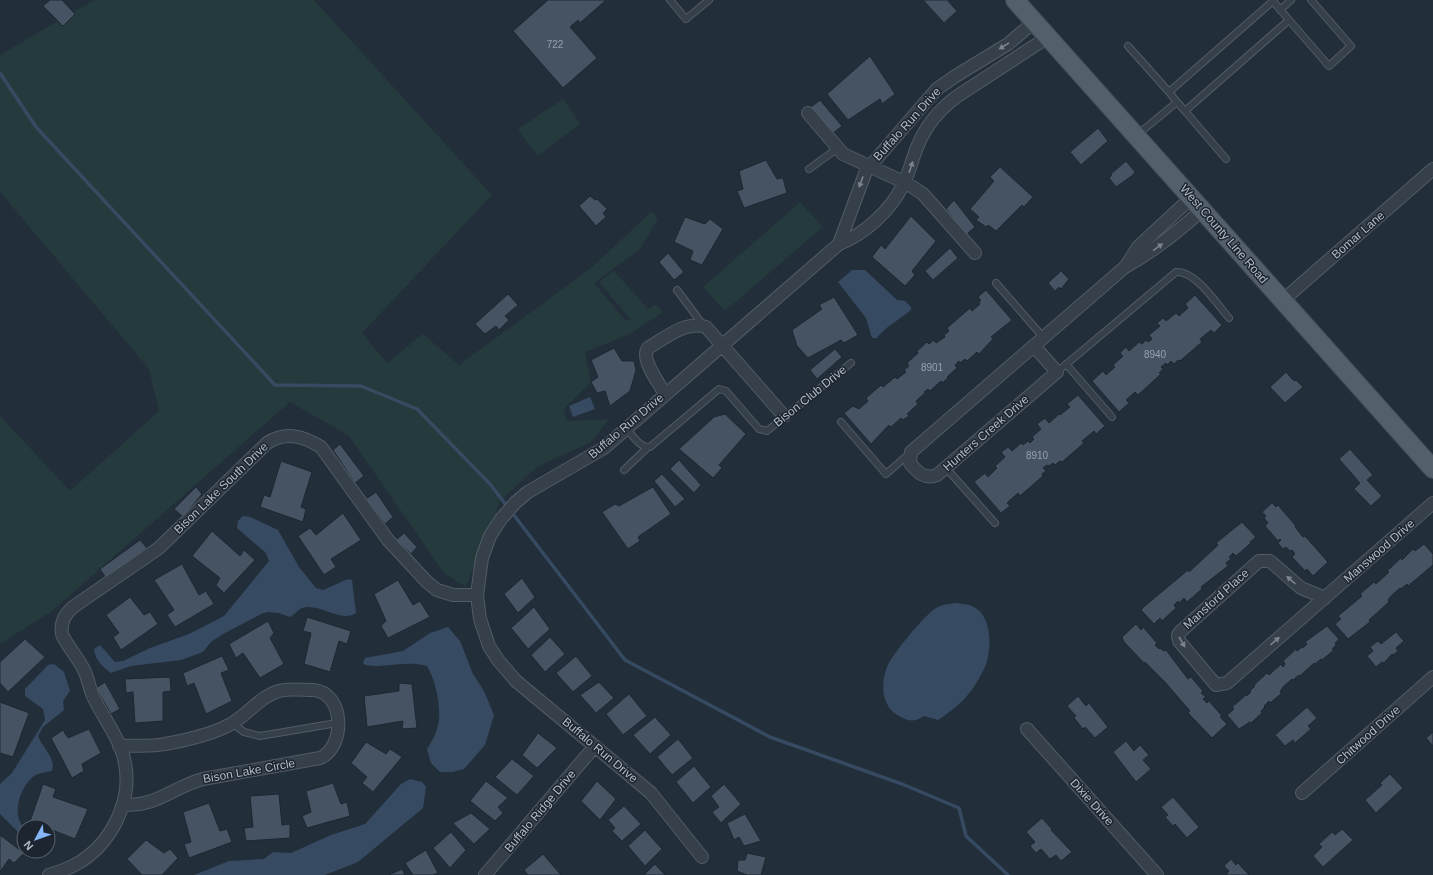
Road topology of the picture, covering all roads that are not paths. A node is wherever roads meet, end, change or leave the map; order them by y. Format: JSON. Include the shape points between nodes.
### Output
{"nodes":[{"id":1,"x":670,"y":0,"type":"edge"},
{"id":2,"x":709,"y":0,"type":"edge"},
{"id":3,"x":1015,"y":0,"type":"edge"},
{"id":4,"x":1291,"y":0,"type":"edge"},
{"id":5,"x":1311,"y":0,"type":"edge"},
{"id":6,"x":1272,"y":1,"type":"edge"},
{"id":7,"x":1280,"y":10,"type":"junction"},
{"id":8,"x":1289,"y":20,"type":"junction"},
{"id":9,"x":1034,"y":22,"type":"junction"},
{"id":10,"x":1048,"y":37,"type":"junction"},
{"id":11,"x":1128,"y":46,"type":"dead end"},
{"id":12,"x":1169,"y":92,"type":"junction"},
{"id":13,"x":1177,"y":102,"type":"junction"},
{"id":14,"x":1185,"y":111,"type":"junction"},
{"id":15,"x":808,"y":113,"type":"dead end"},
{"id":16,"x":1136,"y":136,"type":"junction"},
{"id":17,"x":838,"y":148,"type":"junction"},
{"id":18,"x":1226,"y":158,"type":"dead end"},
{"id":19,"x":869,"y":167,"type":"junction"},
{"id":20,"x":808,"y":169,"type":"dead end"},
{"id":21,"x":1433,"y":169,"type":"edge"},
{"id":22,"x":904,"y":182,"type":"junction"},
{"id":23,"x":1197,"y":203,"type":"junction"},
{"id":24,"x":839,"y":244,"type":"junction"},
{"id":25,"x":975,"y":252,"type":"dead end"},
{"id":26,"x":996,"y":283,"type":"dead end"},
{"id":27,"x":677,"y":290,"type":"dead end"},
{"id":28,"x":1282,"y":300,"type":"junction"},
{"id":29,"x":1229,"y":318,"type":"dead end"},
{"id":30,"x":704,"y":326,"type":"junction"},
{"id":31,"x":1043,"y":338,"type":"junction"},
{"id":32,"x":722,"y":344,"type":"junction"},
{"id":33,"x":1034,"y":346,"type":"junction"},
{"id":34,"x":851,"y":363,"type":"dead end"},
{"id":35,"x":1061,"y":368,"type":"junction"},
{"id":36,"x":666,"y":394,"type":"junction"},
{"id":37,"x":784,"y":416,"type":"junction"},
{"id":38,"x":1112,"y":416,"type":"dead end"},
{"id":39,"x":841,"y":422,"type":"dead end"},
{"id":40,"x":626,"y":428,"type":"junction"},
{"id":41,"x":646,"y":448,"type":"junction"},
{"id":42,"x":911,"y":452,"type":"junction"},
{"id":43,"x":946,"y":468,"type":"junction"},
{"id":44,"x":1433,"y":468,"type":"edge"},
{"id":45,"x":624,"y":470,"type":"dead end"},
{"id":46,"x":1433,"y":503,"type":"edge"},
{"id":47,"x":995,"y":522,"type":"dead end"},
{"id":48,"x":477,"y":595,"type":"junction"},
{"id":49,"x":1325,"y":598,"type":"junction"},
{"id":50,"x":1433,"y":676,"type":"edge"},
{"id":51,"x":232,"y":723,"type":"junction"},
{"id":52,"x":337,"y":723,"type":"junction"},
{"id":53,"x":1027,"y":729,"type":"dead end"},
{"id":54,"x":119,"y":746,"type":"junction"},
{"id":55,"x":595,"y":746,"type":"junction"},
{"id":56,"x":1302,"y":794,"type":"dead end"},
{"id":57,"x":123,"y":804,"type":"junction"},
{"id":58,"x":702,"y":857,"type":"dead end"},
{"id":59,"x":489,"y":874,"type":"edge"},
{"id":60,"x":49,"y":875,"type":"edge"},
{"id":61,"x":1157,"y":875,"type":"edge"}],
"edges":[{"from":1,"to":2,"type":"lane","via":[[686,19]]},
{"from":3,"to":9,"type":"main road","name":"West County Line Road"},
{"from":4,"to":7,"type":"lane"},
{"from":5,"to":8,"type":"lane","via":[[1351,46],[1346,51],[1329,66]]},
{"from":6,"to":7,"type":"lane"},
{"from":6,"to":12,"type":"lane"},
{"from":7,"to":8,"type":"lane"},
{"from":8,"to":14,"type":"lane"},
{"from":9,"to":10,"type":"main road","name":"West County Line Road"},
{"from":9,"to":19,"type":"street","name":"Buffalo Run Drive","one_way":true,"via":[[1008,44],[937,89]]},
{"from":10,"to":16,"type":"main road","name":"West County Line Road"},
{"from":22,"to":10,"type":"street","name":"Buffalo Run Drive","one_way":true,"via":[[924,132],[947,104]]},
{"from":11,"to":12,"type":"lane"},
{"from":12,"to":13,"type":"lane"},
{"from":13,"to":14,"type":"lane"},
{"from":13,"to":16,"type":"lane"},
{"from":14,"to":18,"type":"lane"},
{"from":15,"to":17,"type":"street"},
{"from":16,"to":23,"type":"main road","name":"West County Line Road"},
{"from":17,"to":19,"type":"street","via":[[843,154]]},
{"from":17,"to":20,"type":"lane"},
{"from":19,"to":22,"type":"street"},
{"from":19,"to":24,"type":"street","name":"Buffalo Run Drive","one_way":true,"via":[[862,179]]},
{"from":21,"to":28,"type":"street","name":"Bomar Lane"},
{"from":22,"to":24,"type":"street","name":"Buffalo Run Drive","via":[[882,213],[855,238]]},
{"from":22,"to":25,"type":"street","via":[[923,194]]},
{"from":23,"to":28,"type":"main road","name":"West County Line Road"},
{"from":23,"to":31,"type":"street","via":[[1175,235],[1146,256],[1125,267]]},
{"from":24,"to":32,"type":"street","name":"Buffalo Run Drive"},
{"from":26,"to":31,"type":"lane"},
{"from":27,"to":30,"type":"lane"},
{"from":28,"to":44,"type":"main road","name":"West County Line Road"},
{"from":29,"to":35,"type":"lane","via":[[1196,280],[1186,273],[1176,272]]},
{"from":30,"to":32,"type":"street"},
{"from":30,"to":36,"type":"street","via":[[686,326],[646,351],[646,360]]},
{"from":31,"to":33,"type":"street"},
{"from":32,"to":36,"type":"street","name":"Buffalo Run Drive"},
{"from":32,"to":37,"type":"street"},
{"from":33,"to":35,"type":"street"},
{"from":33,"to":42,"type":"street"},
{"from":34,"to":37,"type":"lane","name":"Bison Club Drive"},
{"from":35,"to":38,"type":"lane"},
{"from":35,"to":43,"type":"street","name":"Hunters Creek Drive"},
{"from":36,"to":40,"type":"street","name":"Buffalo Run Drive"},
{"from":37,"to":41,"type":"lane","name":"Bison Club Drive","via":[[768,430],[762,431],[726,391],[719,389],[654,445]]},
{"from":39,"to":42,"type":"lane","via":[[886,474]]},
{"from":40,"to":41,"type":"lane","via":[[639,444]]},
{"from":40,"to":48,"type":"street","name":"Buffalo Run Drive","via":[[596,454],[537,486],[511,507],[494,529],[485,547],[479,569]]},
{"from":41,"to":45,"type":"lane"},
{"from":42,"to":43,"type":"street","name":"Hunters Creek Drive","via":[[910,463],[923,476],[934,476]]},
{"from":43,"to":47,"type":"lane"},
{"from":46,"to":49,"type":"street","name":"Manswood Drive"},
{"from":48,"to":54,"type":"street","name":"Bison Lake South Drive","via":[[453,595],[432,587],[388,540],[321,447],[312,440],[290,435],[267,442],[159,548],[73,607],[64,618],[64,637],[84,671],[93,696]]},
{"from":48,"to":55,"type":"street","name":"Buffalo Run Drive","via":[[484,633],[498,660],[516,681]]},
{"from":49,"to":49,"type":"street","name":"Mansford Place","one_way":true,"via":[[1300,588],[1270,561],[1259,561],[1181,631],[1178,635],[1179,641],[1216,685],[1228,683]]},
{"from":50,"to":56,"type":"street","name":"Chitwood Drive"},
{"from":51,"to":52,"type":"lane","via":[[244,732],[260,736]]},
{"from":51,"to":52,"type":"street","name":"Bison Lake Circle","via":[[280,690],[315,690],[328,696],[334,705]]},
{"from":51,"to":54,"type":"street","via":[[223,728],[166,744]]},
{"from":52,"to":57,"type":"street","name":"Bison Lake Circle","via":[[335,744],[329,754],[320,758],[203,779],[186,784],[149,803]]},
{"from":53,"to":61,"type":"street","name":"Dixie Drive"},
{"from":54,"to":57,"type":"street","via":[[126,780]]},
{"from":55,"to":58,"type":"street","name":"Buffalo Run Drive","via":[[651,793]]},
{"from":55,"to":59,"type":"street","name":"Buffalo Ridge Drive"},
{"from":57,"to":60,"type":"street","via":[[115,825],[96,850],[75,865]]}]}
